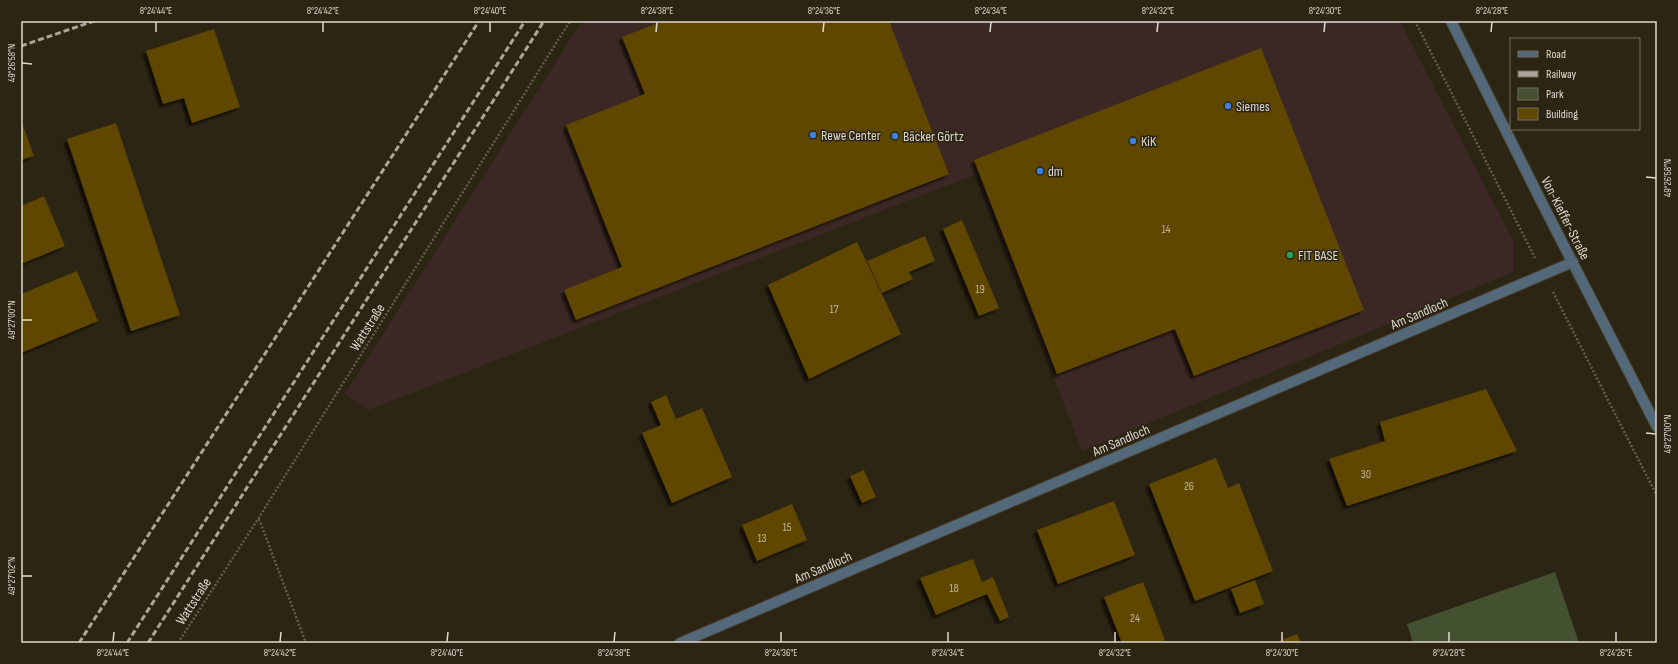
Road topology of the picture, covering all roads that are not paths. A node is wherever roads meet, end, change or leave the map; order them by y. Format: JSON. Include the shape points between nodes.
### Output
{"nodes":[{"id":1,"x":1451,"y":21,"type":"edge"},
{"id":2,"x":1573,"y":262,"type":"junction"},
{"id":3,"x":1657,"y":426,"type":"edge"},
{"id":4,"x":680,"y":643,"type":"edge"}],
"edges":[{"from":1,"to":2,"type":"street","name":"Von-Kieffer-Straße"},
{"from":2,"to":3,"type":"street","name":"Von-Kieffer-Straße"},
{"from":2,"to":4,"type":"street","name":"Am Sandloch"}]}
